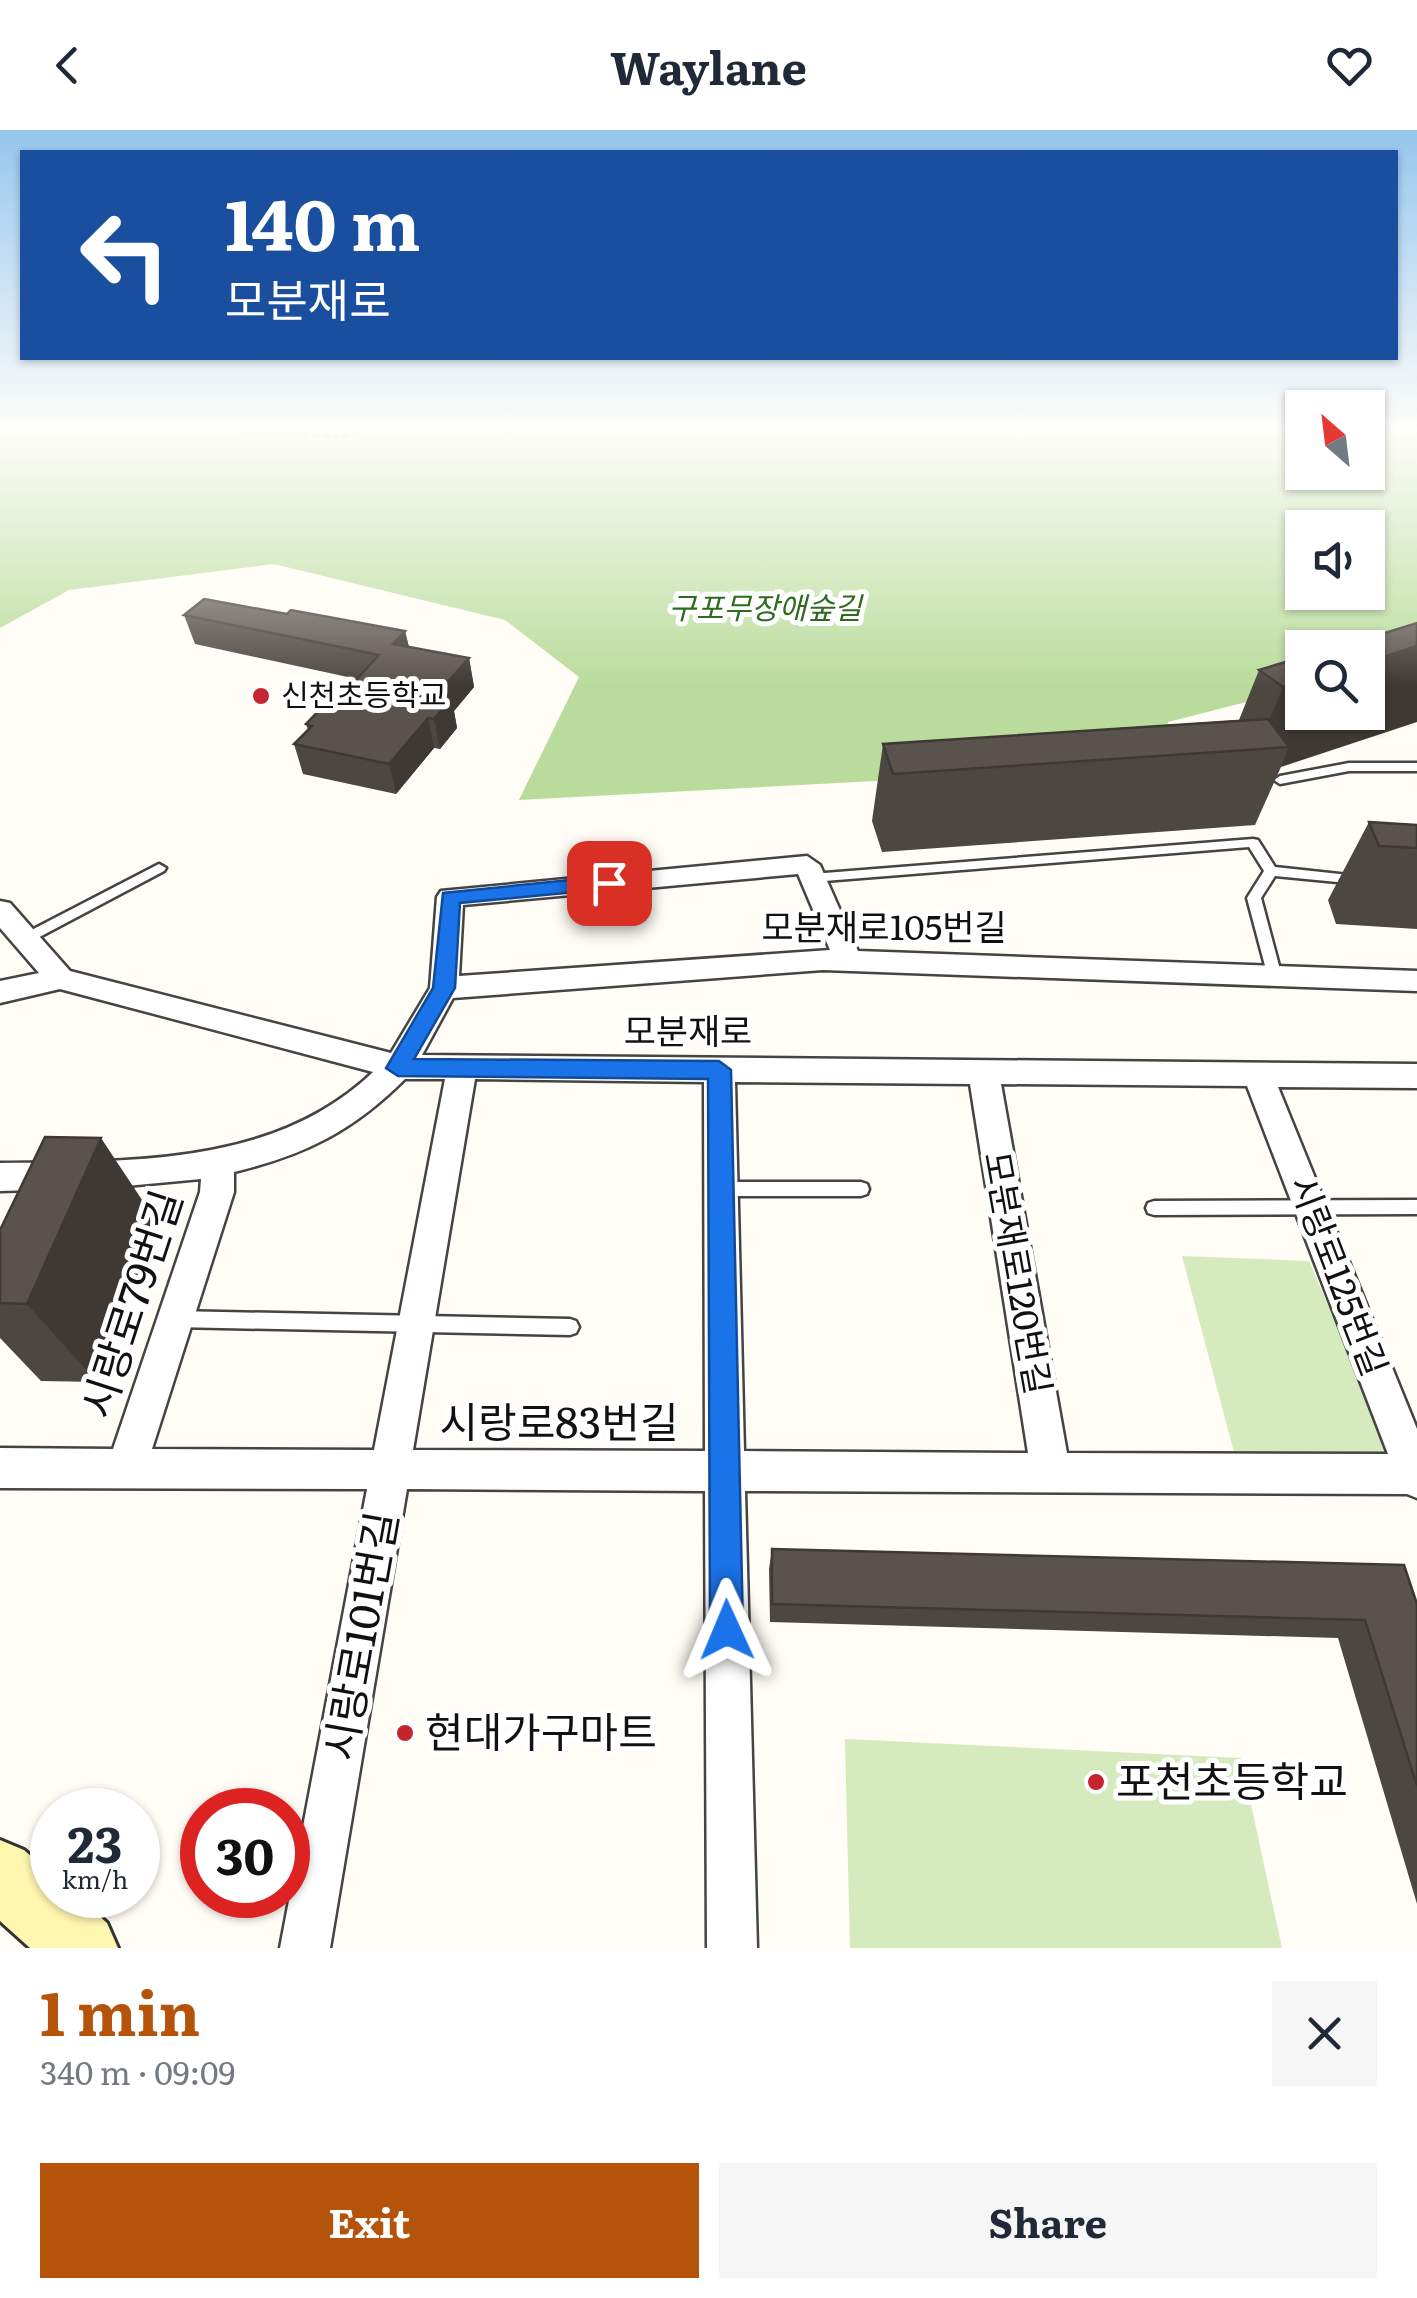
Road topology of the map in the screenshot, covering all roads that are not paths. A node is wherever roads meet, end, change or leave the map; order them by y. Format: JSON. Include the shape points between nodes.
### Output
{"nodes":[{"id":1,"x":1417,"y":767,"type":"edge"},
{"id":2,"x":1280,"y":780,"type":"edge"},
{"id":3,"x":159,"y":868,"type":"dead end"},
{"id":4,"x":1271,"y":871,"type":"junction"},
{"id":5,"x":812,"y":878,"type":"junction"},
{"id":6,"x":1380,"y":883,"type":"edge"},
{"id":7,"x":0,"y":910,"type":"edge"},
{"id":8,"x":25,"y":939,"type":"junction"},
{"id":9,"x":848,"y":960,"type":"junction"},
{"id":10,"x":1275,"y":977,"type":"junction"},
{"id":11,"x":60,"y":979,"type":"junction"},
{"id":12,"x":1417,"y":981,"type":"edge"},
{"id":13,"x":444,"y":988,"type":"junction"},
{"id":14,"x":0,"y":992,"type":"edge"},
{"id":15,"x":398,"y":1068,"type":"junction"},
{"id":16,"x":462,"y":1068,"type":"junction"},
{"id":17,"x":719,"y":1070,"type":"junction"},
{"id":18,"x":983,"y":1072,"type":"junction"},
{"id":19,"x":1258,"y":1074,"type":"junction"},
{"id":20,"x":1417,"y":1076,"type":"edge"},
{"id":21,"x":218,"y":1166,"type":"junction"},
{"id":22,"x":38,"y":1176,"type":"junction"},
{"id":23,"x":0,"y":1178,"type":"edge"},
{"id":24,"x":720,"y":1189,"type":"junction"},
{"id":25,"x":861,"y":1189,"type":"dead end"},
{"id":26,"x":1310,"y":1207,"type":"junction"},
{"id":27,"x":1417,"y":1207,"type":"edge"},
{"id":28,"x":1154,"y":1208,"type":"dead end"},
{"id":29,"x":23,"y":1212,"type":"edge"},
{"id":30,"x":175,"y":1319,"type":"junction"},
{"id":31,"x":416,"y":1324,"type":"junction"},
{"id":32,"x":570,"y":1327,"type":"dead end"},
{"id":33,"x":0,"y":1468,"type":"edge"},
{"id":34,"x":126,"y":1469,"type":"junction"},
{"id":35,"x":390,"y":1470,"type":"junction"},
{"id":36,"x":724,"y":1472,"type":"junction"},
{"id":37,"x":1051,"y":1473,"type":"junction"},
{"id":38,"x":1416,"y":1475,"type":"edge"},
{"id":39,"x":0,"y":1874,"type":"edge"},
{"id":40,"x":82,"y":1948,"type":"edge"},
{"id":41,"x":305,"y":1948,"type":"edge"},
{"id":42,"x":732,"y":1948,"type":"edge"}],
"edges":[{"from":1,"to":2,"type":"lane","via":[[1349,767]]},
{"from":3,"to":8,"type":"lane"},
{"from":4,"to":5,"type":"lane","via":[[1253,843]]},
{"from":4,"to":6,"type":"lane"},
{"from":4,"to":10,"type":"lane","via":[[1254,898]]},
{"from":5,"to":9,"type":"street"},
{"from":5,"to":13,"type":"street","via":[[807,865],[450,898]]},
{"from":7,"to":8,"type":"street"},
{"from":8,"to":11,"type":"street"},
{"from":9,"to":10,"type":"street","name":"모분재로105번길"},
{"from":9,"to":13,"type":"street","name":"모분재로105번길"},
{"from":10,"to":12,"type":"street","name":"모분재로105번길"},
{"from":11,"to":14,"type":"street"},
{"from":11,"to":15,"type":"street","name":"모분재로"},
{"from":13,"to":15,"type":"street"},
{"from":15,"to":16,"type":"street","name":"모분재로"},
{"from":15,"to":21,"type":"street","name":"시랑로79번길","via":[[335,1125]]},
{"from":16,"to":17,"type":"street","name":"모분재로"},
{"from":16,"to":31,"type":"street","name":"시랑로101번길"},
{"from":17,"to":18,"type":"street","name":"모분재로"},
{"from":17,"to":24,"type":"street"},
{"from":18,"to":19,"type":"street","name":"모분재로"},
{"from":18,"to":37,"type":"street","name":"모분재로120번길"},
{"from":19,"to":20,"type":"street","name":"모분재로"},
{"from":19,"to":26,"type":"street","name":"시랑로125번길"},
{"from":21,"to":22,"type":"street","name":"시랑로79번길"},
{"from":21,"to":30,"type":"street","name":"시랑로79번길","via":[[217,1192]]},
{"from":22,"to":23,"type":"street","name":"시랑로79번길"},
{"from":22,"to":29,"type":"street"},
{"from":24,"to":25,"type":"lane"},
{"from":24,"to":36,"type":"street"},
{"from":26,"to":27,"type":"lane"},
{"from":26,"to":28,"type":"lane"},
{"from":26,"to":38,"type":"street","name":"시랑로125번길"},
{"from":30,"to":31,"type":"lane"},
{"from":30,"to":34,"type":"street","name":"시랑로79번길"},
{"from":31,"to":32,"type":"lane"},
{"from":31,"to":35,"type":"street","name":"시랑로101번길"},
{"from":33,"to":34,"type":"street","name":"시랑로83번길"},
{"from":34,"to":35,"type":"street","name":"시랑로83번길"},
{"from":35,"to":36,"type":"street","name":"시랑로83번길"},
{"from":35,"to":41,"type":"street","name":"시랑로101번길"},
{"from":36,"to":37,"type":"street","name":"시랑로83번길"},
{"from":36,"to":42,"type":"street"},
{"from":37,"to":38,"type":"street","name":"시랑로83번길"},
{"from":39,"to":40,"type":"main road"}]}
